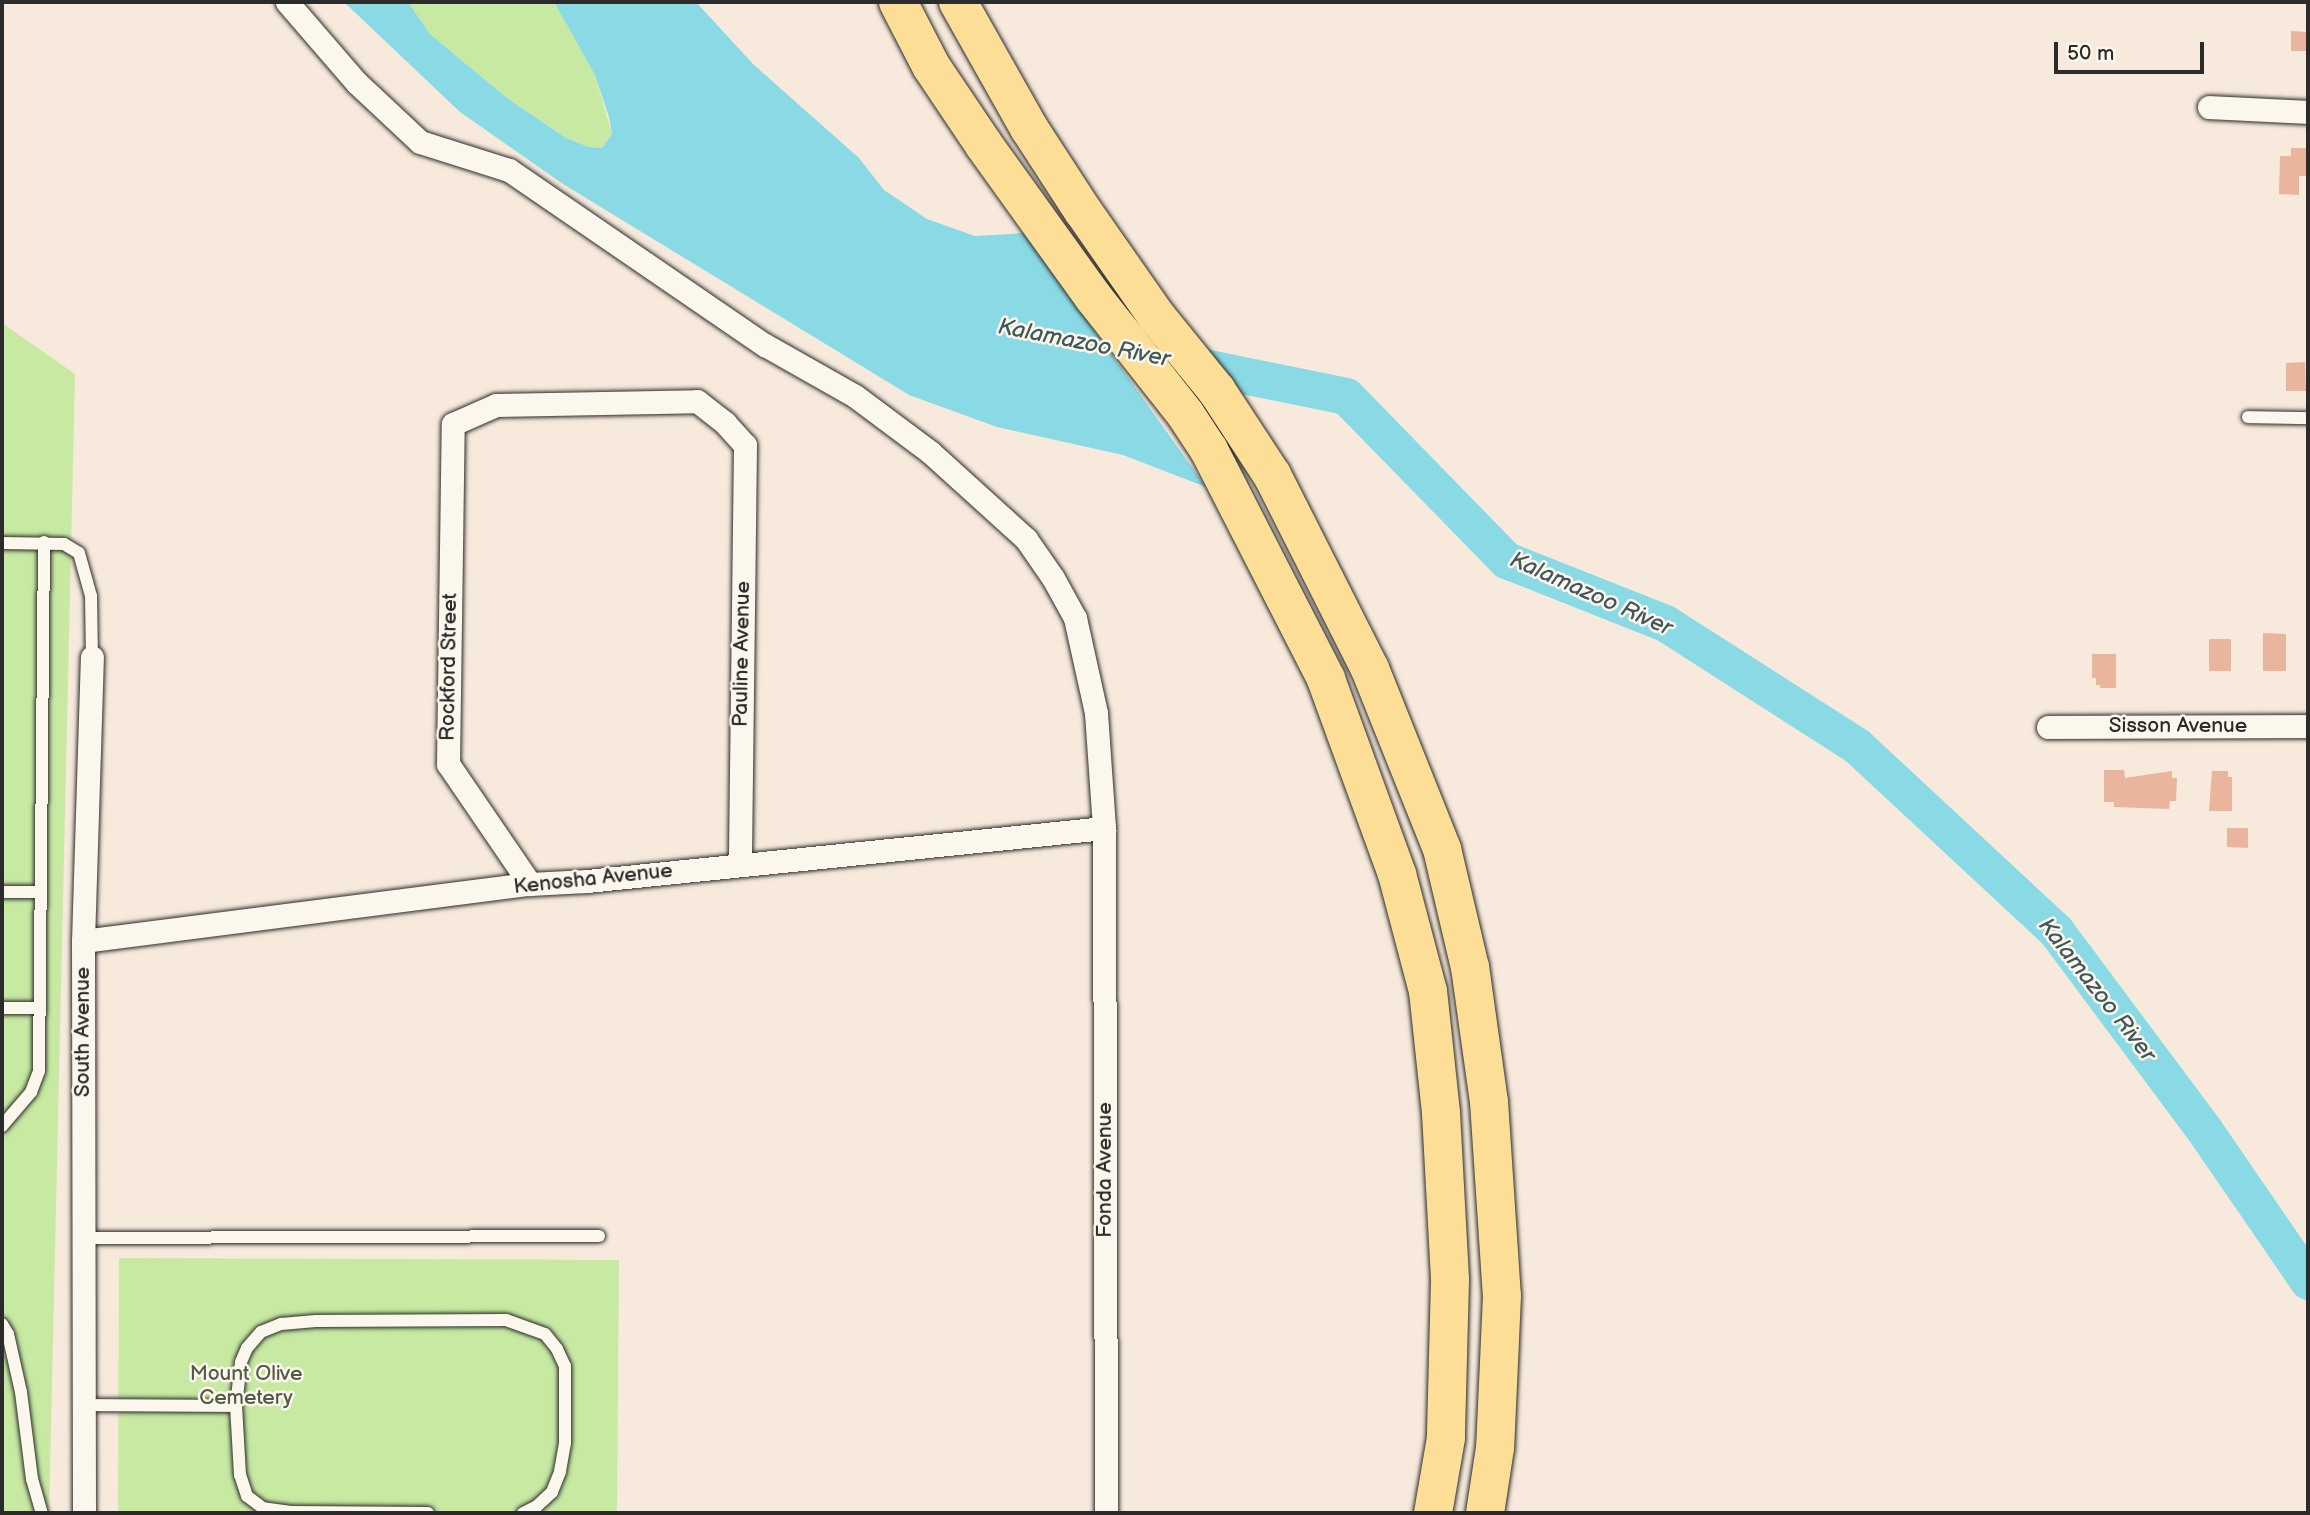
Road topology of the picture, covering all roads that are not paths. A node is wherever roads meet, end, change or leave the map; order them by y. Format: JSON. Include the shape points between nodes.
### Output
{"nodes":[{"id":1,"x":287,"y":2,"type":"edge"},
{"id":2,"x":898,"y":2,"type":"edge"},
{"id":3,"x":958,"y":2,"type":"edge"},
{"id":4,"x":980,"y":2,"type":"edge"},
{"id":5,"x":2209,"y":107,"type":"dead end"},
{"id":6,"x":2308,"y":111,"type":"edge"},
{"id":7,"x":1029,"y":128,"type":"junction"},
{"id":8,"x":2248,"y":417,"type":"dead end"},
{"id":9,"x":2308,"y":418,"type":"edge"},
{"id":10,"x":453,"y":424,"type":"joint"},
{"id":11,"x":44,"y":542,"type":"junction"},
{"id":12,"x":2,"y":543,"type":"edge"},
{"id":13,"x":92,"y":657,"type":"joint"},
{"id":14,"x":2308,"y":726,"type":"edge"},
{"id":15,"x":2048,"y":727,"type":"dead end"},
{"id":16,"x":1104,"y":828,"type":"junction"},
{"id":17,"x":740,"y":863,"type":"junction"},
{"id":18,"x":530,"y":884,"type":"junction"},
{"id":19,"x":2,"y":892,"type":"edge"},
{"id":20,"x":40,"y":892,"type":"junction"},
{"id":21,"x":83,"y":941,"type":"junction"},
{"id":22,"x":2,"y":1008,"type":"edge"},
{"id":23,"x":39,"y":1009,"type":"junction"},
{"id":24,"x":2,"y":1126,"type":"edge"},
{"id":25,"x":599,"y":1236,"type":"dead end"},
{"id":26,"x":83,"y":1238,"type":"junction"},
{"id":27,"x":2,"y":1324,"type":"edge"},
{"id":28,"x":83,"y":1405,"type":"junction"},
{"id":29,"x":236,"y":1406,"type":"junction"},
{"id":30,"x":42,"y":1513,"type":"edge"},
{"id":31,"x":84,"y":1513,"type":"edge"},
{"id":32,"x":428,"y":1513,"type":"edge"},
{"id":33,"x":523,"y":1513,"type":"edge"},
{"id":34,"x":1106,"y":1513,"type":"edge"},
{"id":35,"x":1433,"y":1513,"type":"edge"},
{"id":36,"x":1485,"y":1513,"type":"edge"}],
"edges":[{"from":1,"to":16,"type":"street","name":"Fonda Avenue","via":[[357,83],[421,142],[509,170],[765,345],[855,396],[930,452],[1026,539],[1075,618],[1096,713]]},
{"from":2,"to":35,"type":"highway","via":[[931,66],[1028,207],[1209,450],[1326,679],[1397,874],[1428,992],[1441,1113],[1450,1280],[1446,1437]]},
{"from":3,"to":7,"type":"highway"},
{"from":4,"to":7,"type":"highway"},
{"from":5,"to":6,"type":"street"},
{"from":7,"to":36,"type":"highway","via":[[1157,317],[1217,391],[1272,475],[1370,669],[1442,849],[1470,967],[1489,1102],[1502,1296],[1495,1448]]},
{"from":8,"to":9,"type":"lane"},
{"from":10,"to":17,"type":"street","name":"Pauline Avenue","via":[[496,405],[697,401],[726,423],[744,445]]},
{"from":10,"to":18,"type":"street","name":"Rockford Street","via":[[448,764]]},
{"from":11,"to":12,"type":"lane"},
{"from":11,"to":13,"type":"lane","name":"South Avenue","via":[[64,544],[79,553],[91,596]]},
{"from":11,"to":20,"type":"lane"},
{"from":13,"to":21,"type":"street","name":"South Avenue"},
{"from":14,"to":15,"type":"street","name":"Sisson Avenue"},
{"from":16,"to":17,"type":"street","name":"Kenosha Avenue"},
{"from":16,"to":34,"type":"street","name":"Fonda Avenue"},
{"from":17,"to":18,"type":"street","name":"Kenosha Avenue"},
{"from":18,"to":21,"type":"street","name":"Kenosha Avenue"},
{"from":19,"to":20,"type":"lane"},
{"from":20,"to":23,"type":"lane"},
{"from":21,"to":26,"type":"street","name":"South Avenue"},
{"from":22,"to":23,"type":"lane"},
{"from":23,"to":24,"type":"lane","via":[[39,1071],[31,1092]]},
{"from":25,"to":26,"type":"lane"},
{"from":26,"to":28,"type":"street","name":"South Avenue"},
{"from":27,"to":30,"type":"lane","via":[[21,1392],[32,1479]]},
{"from":28,"to":29,"type":"lane"},
{"from":28,"to":31,"type":"street","name":"South Avenue"},
{"from":29,"to":32,"type":"lane","via":[[240,1475],[247,1496],[263,1508]]},
{"from":29,"to":33,"type":"lane","via":[[247,1348],[261,1332],[281,1324],[506,1320],[527,1325],[545,1334],[565,1366],[565,1443],[552,1492]]}]}
